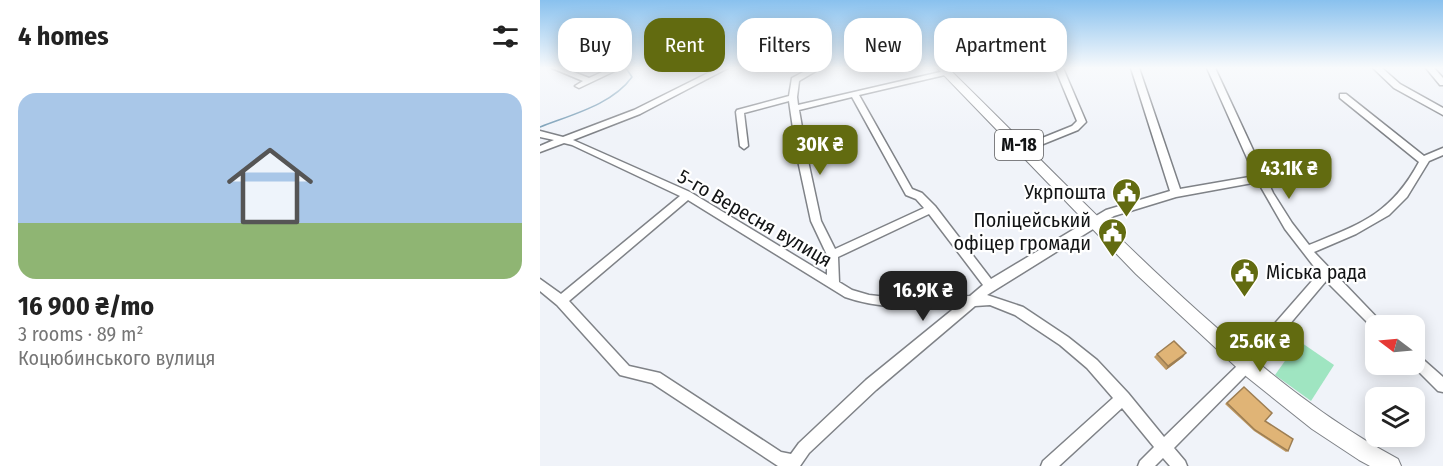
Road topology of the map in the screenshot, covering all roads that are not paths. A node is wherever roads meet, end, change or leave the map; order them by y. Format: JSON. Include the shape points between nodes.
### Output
{"nodes":[{"id":1,"x":681,"y":90,"type":"edge"},
{"id":2,"x":794,"y":90,"type":"edge"},
{"id":3,"x":874,"y":90,"type":"edge"},
{"id":4,"x":964,"y":90,"type":"edge"},
{"id":5,"x":1068,"y":90,"type":"edge"},
{"id":6,"x":1142,"y":90,"type":"edge"},
{"id":7,"x":1221,"y":90,"type":"edge"},
{"id":8,"x":1402,"y":90,"type":"edge"},
{"id":9,"x":855,"y":95,"type":"junction"},
{"id":10,"x":1343,"y":96,"type":"dead end"},
{"id":11,"x":793,"y":97,"type":"junction"},
{"id":12,"x":795,"y":108,"type":"junction"},
{"id":13,"x":1443,"y":112,"type":"edge"},
{"id":14,"x":540,"y":134,"type":"edge"},
{"id":15,"x":560,"y":140,"type":"junction"},
{"id":16,"x":744,"y":146,"type":"dead end"},
{"id":17,"x":540,"y":149,"type":"edge"},
{"id":18,"x":1023,"y":149,"type":"junction"},
{"id":19,"x":1443,"y":152,"type":"edge"},
{"id":20,"x":1424,"y":161,"type":"junction"},
{"id":21,"x":1263,"y":178,"type":"junction"},
{"id":22,"x":1176,"y":193,"type":"junction"},
{"id":23,"x":687,"y":195,"type":"junction"},
{"id":24,"x":931,"y":209,"type":"junction"},
{"id":25,"x":1095,"y":223,"type":"junction"},
{"id":26,"x":1307,"y":250,"type":"junction"},
{"id":27,"x":832,"y":255,"type":"junction"},
{"id":28,"x":1327,"y":272,"type":"junction"},
{"id":29,"x":540,"y":284,"type":"edge"},
{"id":30,"x":833,"y":285,"type":"junction"},
{"id":31,"x":990,"y":286,"type":"junction"},
{"id":32,"x":972,"y":300,"type":"junction"},
{"id":33,"x":561,"y":302,"type":"junction"},
{"id":34,"x":1368,"y":315,"type":"edge"},
{"id":35,"x":1246,"y":366,"type":"junction"},
{"id":36,"x":1425,"y":369,"type":"edge"},
{"id":37,"x":1443,"y":386,"type":"edge"},
{"id":38,"x":1123,"y":398,"type":"junction"},
{"id":39,"x":1164,"y":447,"type":"junction"},
{"id":40,"x":793,"y":465,"type":"edge"},
{"id":41,"x":1048,"y":466,"type":"edge"},
{"id":42,"x":1145,"y":466,"type":"edge"},
{"id":43,"x":1180,"y":466,"type":"edge"},
{"id":44,"x":1391,"y":466,"type":"edge"}],
"edges":[{"from":1,"to":15,"type":"street","via":[[637,112]]},
{"from":2,"to":11,"type":"street"},
{"from":3,"to":9,"type":"street"},
{"from":4,"to":18,"type":"highway","number":"М-18"},
{"from":5,"to":18,"type":"street","via":[[1082,122]]},
{"from":6,"to":22,"type":"street"},
{"from":7,"to":21,"type":"street"},
{"from":8,"to":13,"type":"street"},
{"from":9,"to":12,"type":"street"},
{"from":9,"to":24,"type":"street","via":[[909,192]]},
{"from":10,"to":20,"type":"street"},
{"from":11,"to":12,"type":"street"},
{"from":11,"to":16,"type":"street","via":[[740,112]]},
{"from":12,"to":27,"type":"street","via":[[816,221]]},
{"from":14,"to":15,"type":"street","name":"5-го Вересня вулиця"},
{"from":15,"to":17,"type":"street"},
{"from":15,"to":23,"type":"street","name":"5-го Вересня вулиця","via":[[575,143]]},
{"from":18,"to":25,"type":"highway","number":"М-18"},
{"from":19,"to":20,"type":"street"},
{"from":20,"to":26,"type":"street","via":[[1394,205],[1351,232]]},
{"from":21,"to":22,"type":"street"},
{"from":21,"to":26,"type":"street","via":[[1279,211]]},
{"from":22,"to":25,"type":"street","via":[[1110,213]]},
{"from":23,"to":30,"type":"street","name":"5-го Вересня вулиця"},
{"from":23,"to":33,"type":"street"},
{"from":24,"to":27,"type":"street"},
{"from":24,"to":31,"type":"street"},
{"from":25,"to":31,"type":"street"},
{"from":25,"to":35,"type":"highway","number":"М-18","via":[[1161,290]]},
{"from":26,"to":28,"type":"street"},
{"from":27,"to":30,"type":"street"},
{"from":28,"to":34,"type":"street"},
{"from":28,"to":35,"type":"street"},
{"from":29,"to":33,"type":"street"},
{"from":30,"to":32,"type":"street","name":"5-го Вересня вулиця","via":[[869,300],[896,303]]},
{"from":31,"to":32,"type":"street"},
{"from":32,"to":38,"type":"street","name":"5-го Вересня вулиця","via":[[990,300],[1010,307],[1064,341]]},
{"from":32,"to":40,"type":"street","via":[[871,385],[804,448]]},
{"from":33,"to":40,"type":"street","via":[[625,371],[655,377],[778,459]]},
{"from":35,"to":39,"type":"street"},
{"from":35,"to":44,"type":"highway","number":"М-18","via":[[1321,426]]},
{"from":36,"to":37,"type":"street"},
{"from":38,"to":39,"type":"street","name":"5-го Вересня вулиця"},
{"from":38,"to":41,"type":"street"},
{"from":39,"to":42,"type":"street"},
{"from":39,"to":43,"type":"street","name":"5-го Вересня вулиця"}]}
